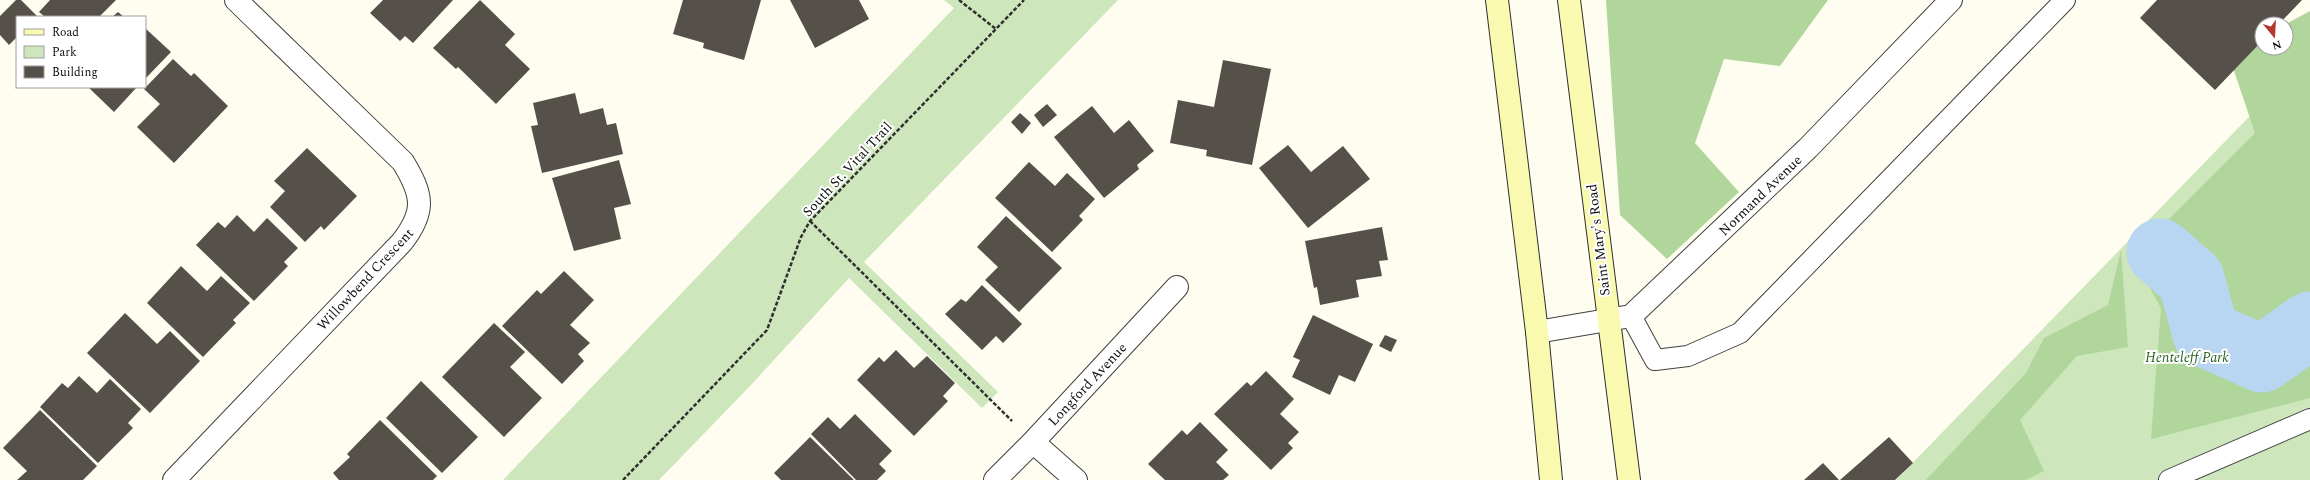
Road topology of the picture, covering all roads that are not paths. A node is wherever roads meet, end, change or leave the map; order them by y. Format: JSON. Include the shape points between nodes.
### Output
{"nodes":[{"id":1,"x":236,"y":0,"type":"edge"},
{"id":2,"x":1497,"y":0,"type":"edge"},
{"id":3,"x":1569,"y":0,"type":"edge"},
{"id":4,"x":1951,"y":0,"type":"edge"},
{"id":5,"x":2065,"y":0,"type":"edge"},
{"id":6,"x":1177,"y":287,"type":"dead end"},
{"id":7,"x":1631,"y":316,"type":"junction"},
{"id":8,"x":1607,"y":322,"type":"junction"},
{"id":9,"x":1537,"y":332,"type":"junction"},
{"id":10,"x":2310,"y":419,"type":"edge"},
{"id":11,"x":1033,"y":442,"type":"junction"},
{"id":12,"x":174,"y":480,"type":"edge"},
{"id":13,"x":995,"y":480,"type":"edge"},
{"id":14,"x":1076,"y":480,"type":"edge"},
{"id":15,"x":1552,"y":480,"type":"edge"},
{"id":16,"x":1629,"y":480,"type":"edge"},
{"id":17,"x":2168,"y":480,"type":"edge"}],
"edges":[{"from":1,"to":12,"type":"street","name":"Willowbend Crescent","via":[[403,162],[414,180],[420,207],[415,225],[402,242]]},
{"from":2,"to":9,"type":"main road"},
{"from":3,"to":8,"type":"main road","name":"Saint Mary's Road"},
{"from":4,"to":7,"type":"street","name":"Normand Avenue","via":[[1808,148]]},
{"from":5,"to":7,"type":"lane","via":[[1740,333],[1688,356],[1655,360]]},
{"from":6,"to":11,"type":"street","name":"Longford Avenue"},
{"from":7,"to":8,"type":"street","name":"Normand Avenue"},
{"from":8,"to":9,"type":"street","name":"Normand Avenue"},
{"from":8,"to":16,"type":"main road","name":"Saint Mary's Road"},
{"from":9,"to":15,"type":"main road"},
{"from":10,"to":17,"type":"lane"},
{"from":11,"to":13,"type":"street","name":"Longford Avenue"},
{"from":11,"to":14,"type":"street"}]}
